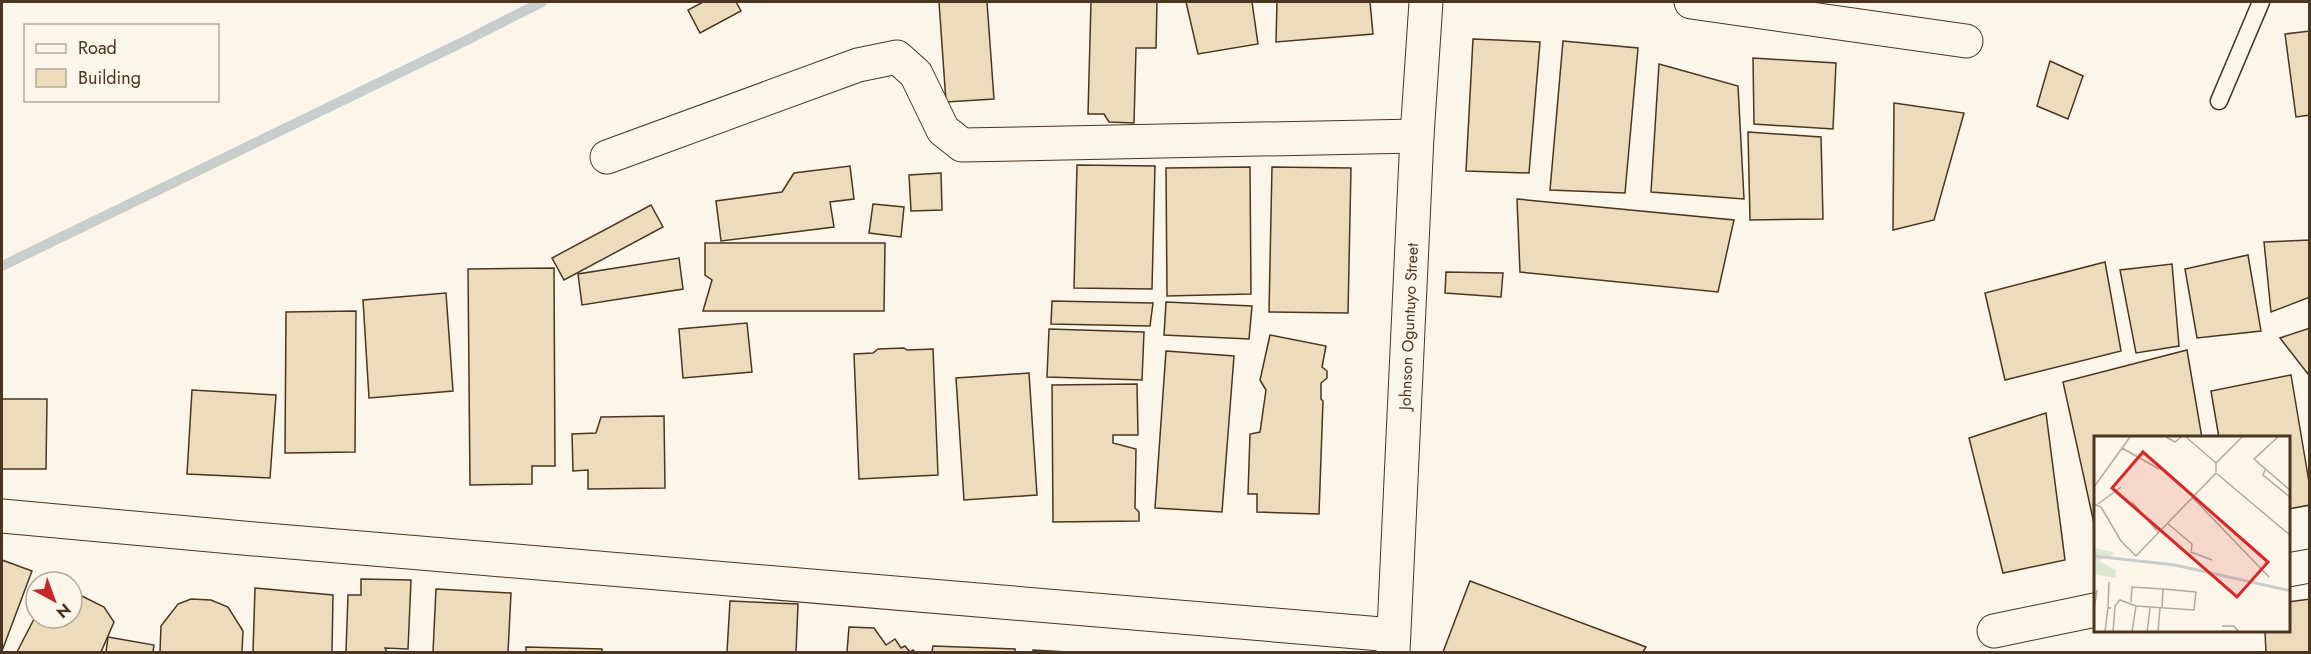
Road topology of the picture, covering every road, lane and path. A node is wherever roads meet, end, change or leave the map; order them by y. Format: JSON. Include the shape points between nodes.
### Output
{"nodes":[{"id":1,"x":1426,"y":2,"type":"edge"},
{"id":2,"x":1691,"y":2,"type":"edge"},
{"id":3,"x":2261,"y":2,"type":"edge"},
{"id":4,"x":1966,"y":42,"type":"dead end"},
{"id":5,"x":2219,"y":101,"type":"dead end"},
{"id":6,"x":1417,"y":136,"type":"junction"},
{"id":7,"x":607,"y":156,"type":"dead end"},
{"id":8,"x":2,"y":516,"type":"edge"},
{"id":9,"x":2310,"y":566,"type":"edge"},
{"id":10,"x":2290,"y":570,"type":"edge"},
{"id":11,"x":2094,"y":610,"type":"edge"},
{"id":12,"x":1994,"y":631,"type":"dead end"},
{"id":13,"x":1393,"y":644,"type":"edge"}],
"edges":[{"from":1,"to":6,"type":"street","name":"Johnson Oguntuyo Street"},
{"from":2,"to":4,"type":"street"},
{"from":3,"to":5,"type":"lane"},
{"from":6,"to":7,"type":"street","via":[[962,145],[943,130],[916,74],[897,57],[858,65]]},
{"from":6,"to":13,"type":"street","name":"Johnson Oguntuyo Street"},
{"from":8,"to":13,"type":"street"},
{"from":9,"to":10,"type":"street"},
{"from":11,"to":12,"type":"street"}]}
